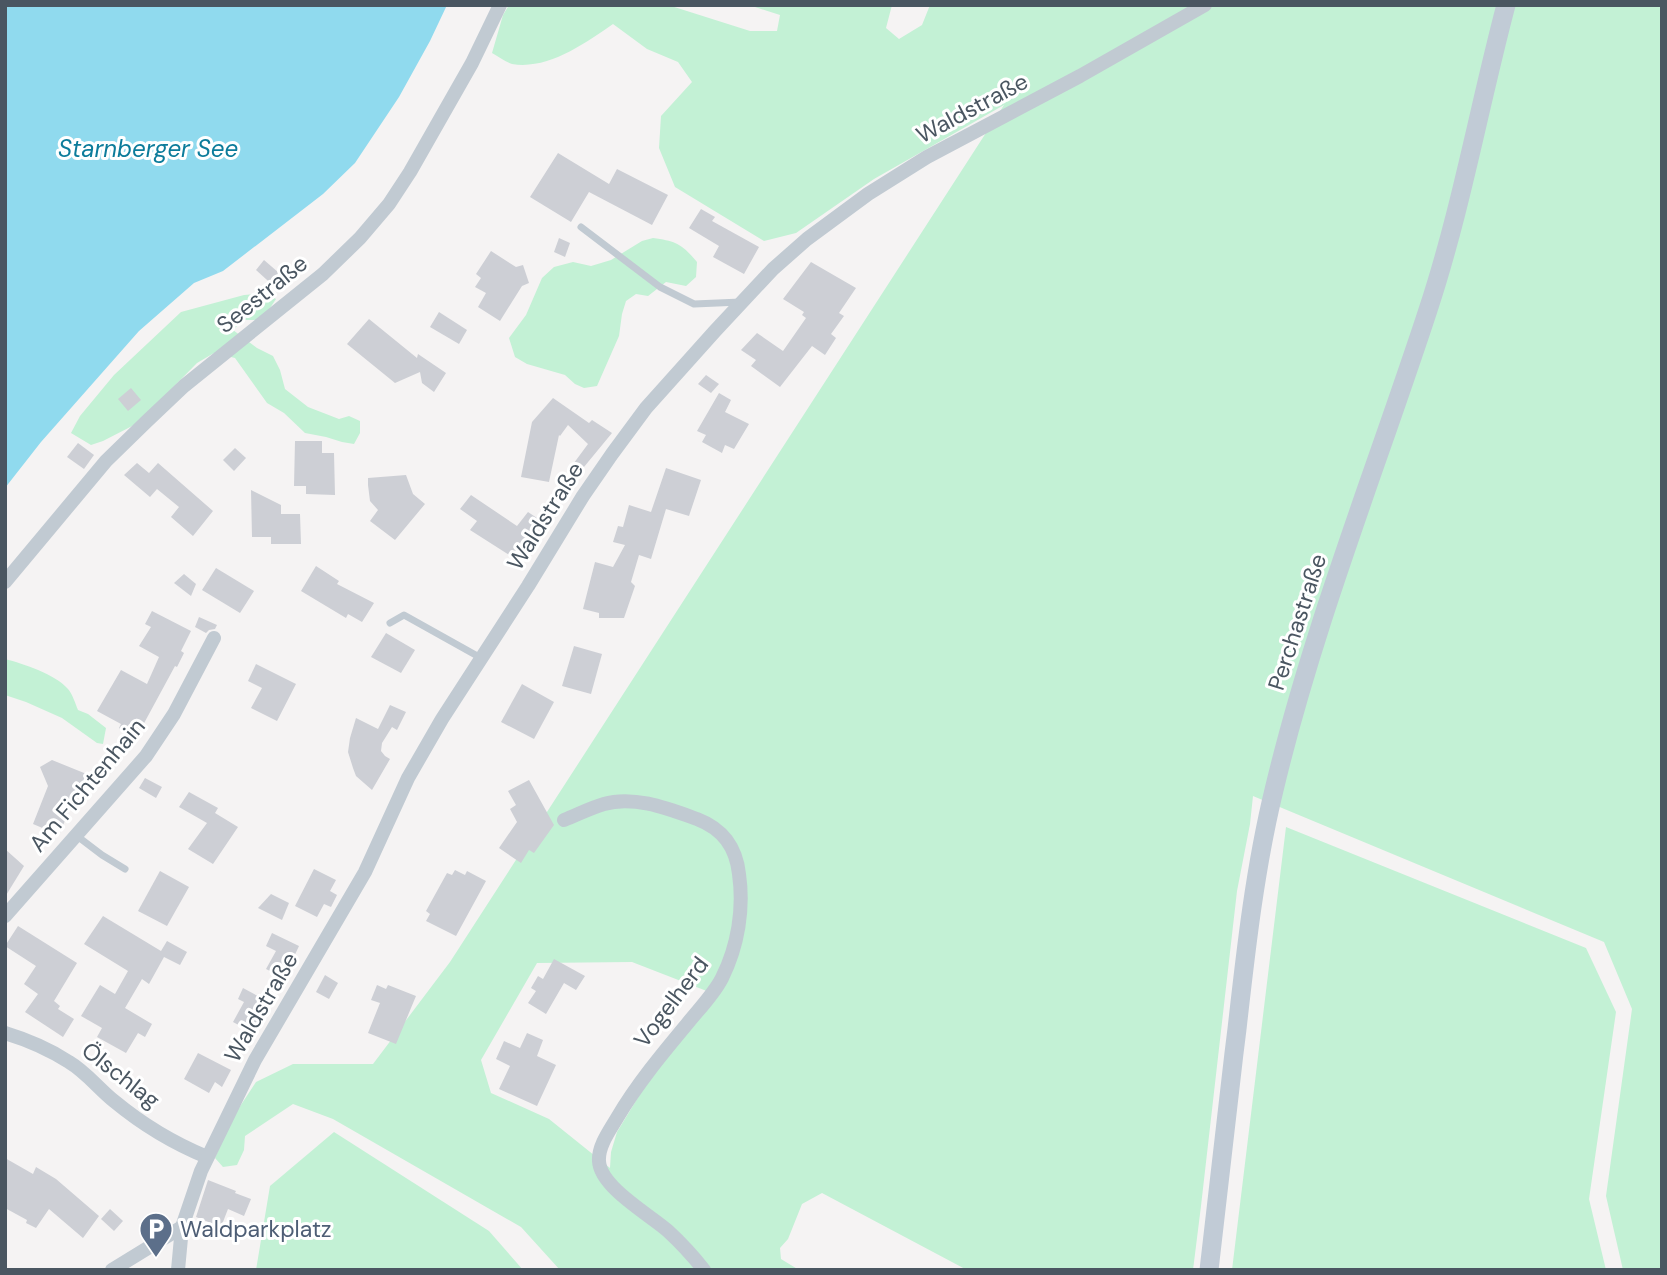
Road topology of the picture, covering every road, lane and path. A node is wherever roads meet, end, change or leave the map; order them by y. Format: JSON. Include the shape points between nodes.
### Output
{"nodes":[{"id":1,"x":500,"y":5,"type":"edge"},
{"id":2,"x":1506,"y":5,"type":"edge"},
{"id":3,"x":1197,"y":7,"type":"edge"},
{"id":4,"x":581,"y":227,"type":"dead end"},
{"id":5,"x":742,"y":302,"type":"junction"},
{"id":6,"x":5,"y":582,"type":"edge"},
{"id":7,"x":390,"y":623,"type":"dead end"},
{"id":8,"x":214,"y":638,"type":"dead end"},
{"id":9,"x":481,"y":658,"type":"junction"},
{"id":10,"x":564,"y":820,"type":"dead end"},
{"id":11,"x":76,"y":835,"type":"junction"},
{"id":12,"x":125,"y":869,"type":"dead end"},
{"id":13,"x":5,"y":916,"type":"edge"},
{"id":14,"x":5,"y":1033,"type":"edge"},
{"id":15,"x":207,"y":1157,"type":"junction"},
{"id":16,"x":182,"y":1227,"type":"junction"},
{"id":17,"x":112,"y":1270,"type":"edge"},
{"id":18,"x":178,"y":1270,"type":"edge"},
{"id":19,"x":704,"y":1270,"type":"edge"},
{"id":20,"x":1209,"y":1270,"type":"edge"}],
"edges":[{"from":1,"to":6,"type":"street","name":"Seestraße","via":[[410,172],[360,238],[146,422],[106,461]]},
{"from":2,"to":20,"type":"main road","name":"Perchastraße","via":[[1457,214],[1429,309],[1325,612],[1273,790],[1245,959]]},
{"from":3,"to":5,"type":"street","name":"Waldstraße","via":[[868,194],[807,239]]},
{"from":4,"to":5,"type":"lane","via":[[660,286],[694,304]]},
{"from":5,"to":9,"type":"street","name":"Waldstraße","via":[[646,408],[612,454]]},
{"from":7,"to":9,"type":"lane","via":[[404,615]]},
{"from":8,"to":11,"type":"street","name":"Am Fichtenhain","via":[[158,739]]},
{"from":9,"to":15,"type":"street","name":"Waldstraße","via":[[408,778],[365,872],[255,1060]]},
{"from":10,"to":19,"type":"street","name":"Vogelherd","via":[[606,803],[645,804],[702,821],[719,831],[738,861],[738,931],[722,979],[626,1102],[598,1160],[613,1187],[667,1230]]},
{"from":11,"to":12,"type":"lane"},
{"from":11,"to":13,"type":"street","name":"Am Fichtenhain"},
{"from":14,"to":15,"type":"street","name":"Ölschlag","via":[[32,1041],[71,1062],[143,1123]]},
{"from":15,"to":16,"type":"street","name":"Waldstraße"},
{"from":16,"to":17,"type":"street"},
{"from":16,"to":18,"type":"street","name":"Waldstraße"}]}
